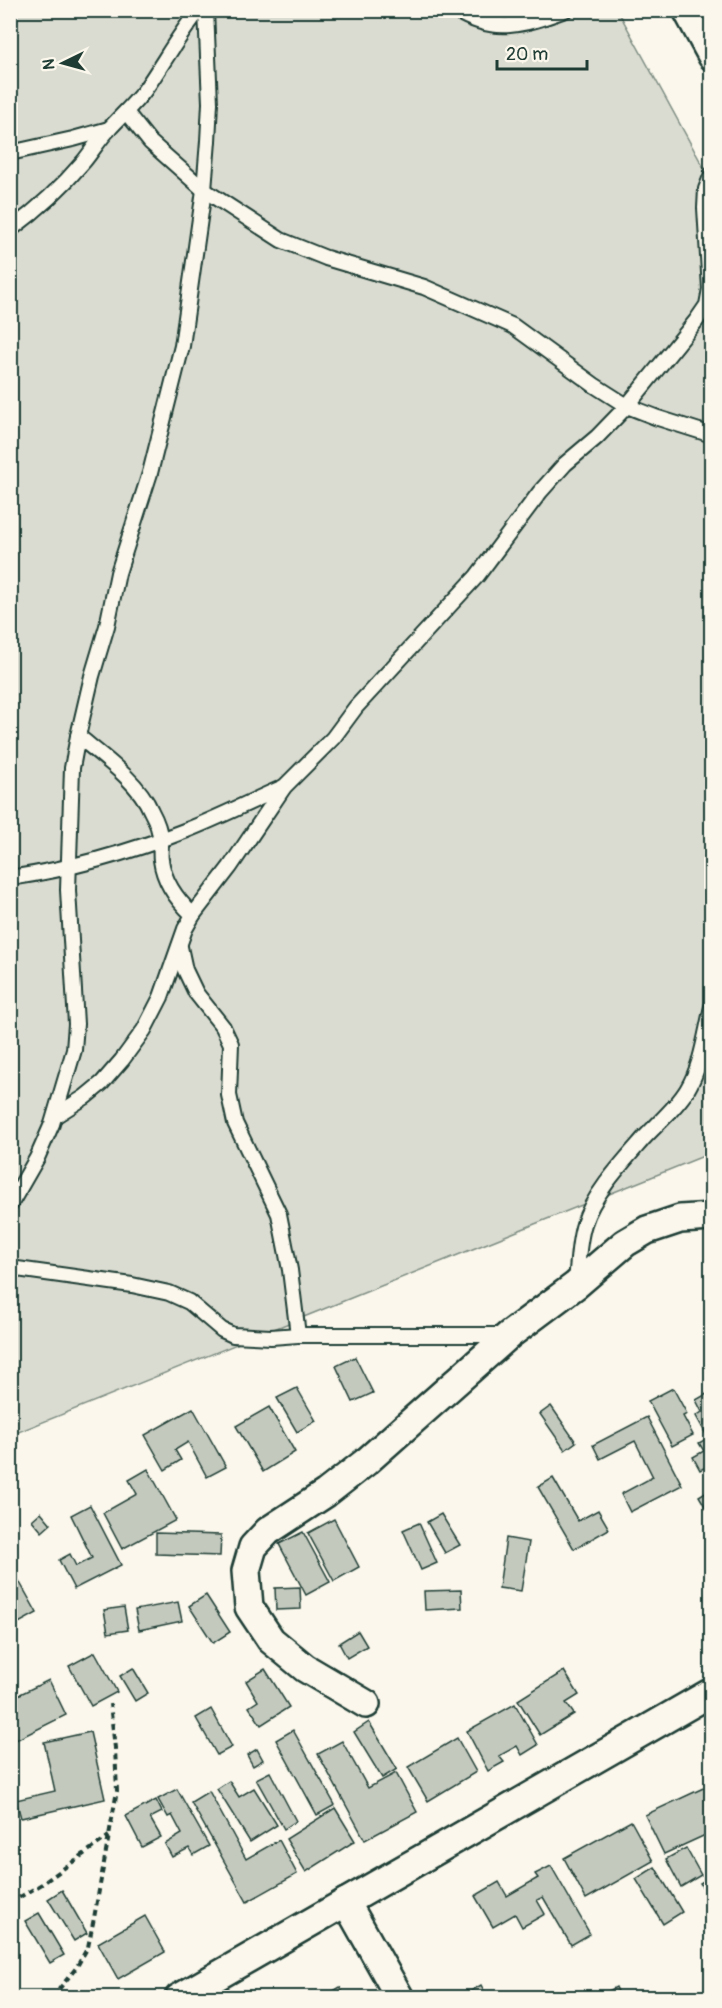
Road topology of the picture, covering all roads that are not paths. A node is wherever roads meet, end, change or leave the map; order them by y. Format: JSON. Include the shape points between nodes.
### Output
{"nodes":[{"id":1,"x":199,"y":10,"type":"edge"},
{"id":2,"x":206,"y":10,"type":"edge"},
{"id":3,"x":455,"y":10,"type":"edge"},
{"id":4,"x":565,"y":10,"type":"edge"},
{"id":5,"x":687,"y":10,"type":"edge"},
{"id":6,"x":711,"y":56,"type":"edge"},
{"id":7,"x":126,"y":112,"type":"junction"},
{"id":8,"x":109,"y":129,"type":"junction"},
{"id":9,"x":10,"y":153,"type":"edge"},
{"id":10,"x":711,"y":174,"type":"edge"},
{"id":11,"x":204,"y":190,"type":"junction"},
{"id":12,"x":10,"y":230,"type":"edge"},
{"id":13,"x":627,"y":406,"type":"junction"},
{"id":14,"x":711,"y":435,"type":"edge"},
{"id":15,"x":78,"y":736,"type":"junction"},
{"id":16,"x":284,"y":787,"type":"junction"},
{"id":17,"x":161,"y":840,"type":"junction"},
{"id":18,"x":68,"y":868,"type":"junction"},
{"id":19,"x":10,"y":878,"type":"edge"},
{"id":20,"x":193,"y":915,"type":"junction"},
{"id":21,"x":179,"y":946,"type":"junction"},
{"id":22,"x":711,"y":1007,"type":"edge"},
{"id":23,"x":55,"y":1116,"type":"junction"},
{"id":24,"x":10,"y":1205,"type":"edge"},
{"id":25,"x":711,"y":1217,"type":"edge"},
{"id":26,"x":10,"y":1268,"type":"edge"},
{"id":27,"x":576,"y":1285,"type":"junction"},
{"id":28,"x":298,"y":1335,"type":"junction"},
{"id":29,"x":509,"y":1335,"type":"junction"},
{"id":30,"x":711,"y":1692,"type":"edge"},
{"id":31,"x":366,"y":1704,"type":"dead end"},
{"id":32,"x":346,"y":1902,"type":"junction"},
{"id":33,"x":179,"y":1998,"type":"edge"},
{"id":34,"x":400,"y":1998,"type":"edge"}],
"edges":[{"from":1,"to":7,"type":"lane"},
{"from":2,"to":11,"type":"lane","via":[[210,103]]},
{"from":3,"to":4,"type":"lane","via":[[492,25],[514,26]]},
{"from":5,"to":6,"type":"street"},
{"from":7,"to":8,"type":"lane"},
{"from":7,"to":11,"type":"lane","via":[[150,142]]},
{"from":8,"to":9,"type":"lane"},
{"from":8,"to":12,"type":"lane","via":[[54,193]]},
{"from":10,"to":13,"type":"lane","via":[[705,208],[710,289],[706,305]]},
{"from":11,"to":13,"type":"lane","via":[[281,240],[326,258],[424,287],[513,326]]},
{"from":11,"to":15,"type":"lane","via":[[182,346],[162,432],[118,573]]},
{"from":13,"to":14,"type":"lane"},
{"from":13,"to":16,"type":"lane","via":[[540,492],[477,576],[356,707],[333,738]]},
{"from":15,"to":17,"type":"lane","via":[[139,791],[150,808]]},
{"from":15,"to":18,"type":"lane","via":[[72,768]]},
{"from":16,"to":17,"type":"lane"},
{"from":16,"to":20,"type":"lane"},
{"from":17,"to":18,"type":"lane"},
{"from":17,"to":20,"type":"lane","via":[[161,861],[168,884],[178,902]]},
{"from":18,"to":19,"type":"lane"},
{"from":18,"to":23,"type":"lane","via":[[74,1050]]},
{"from":20,"to":21,"type":"lane"},
{"from":21,"to":23,"type":"lane","via":[[161,998],[128,1053],[102,1083]]},
{"from":21,"to":28,"type":"lane","via":[[196,993],[223,1027],[231,1044],[229,1095],[235,1123],[279,1214]]},
{"from":22,"to":27,"type":"lane","via":[[699,1063],[686,1091],[608,1181],[584,1222]]},
{"from":23,"to":24,"type":"lane"},
{"from":25,"to":27,"type":"street","via":[[680,1219],[647,1230],[625,1243]]},
{"from":26,"to":28,"type":"lane","via":[[169,1293],[189,1302],[233,1335]]},
{"from":27,"to":29,"type":"street"},
{"from":28,"to":29,"type":"lane"},
{"from":29,"to":31,"type":"street","via":[[367,1461],[268,1531],[253,1546],[246,1571],[249,1607],[271,1640],[305,1668]]},
{"from":30,"to":32,"type":"street"},
{"from":32,"to":33,"type":"street"},
{"from":32,"to":34,"type":"street"}]}
